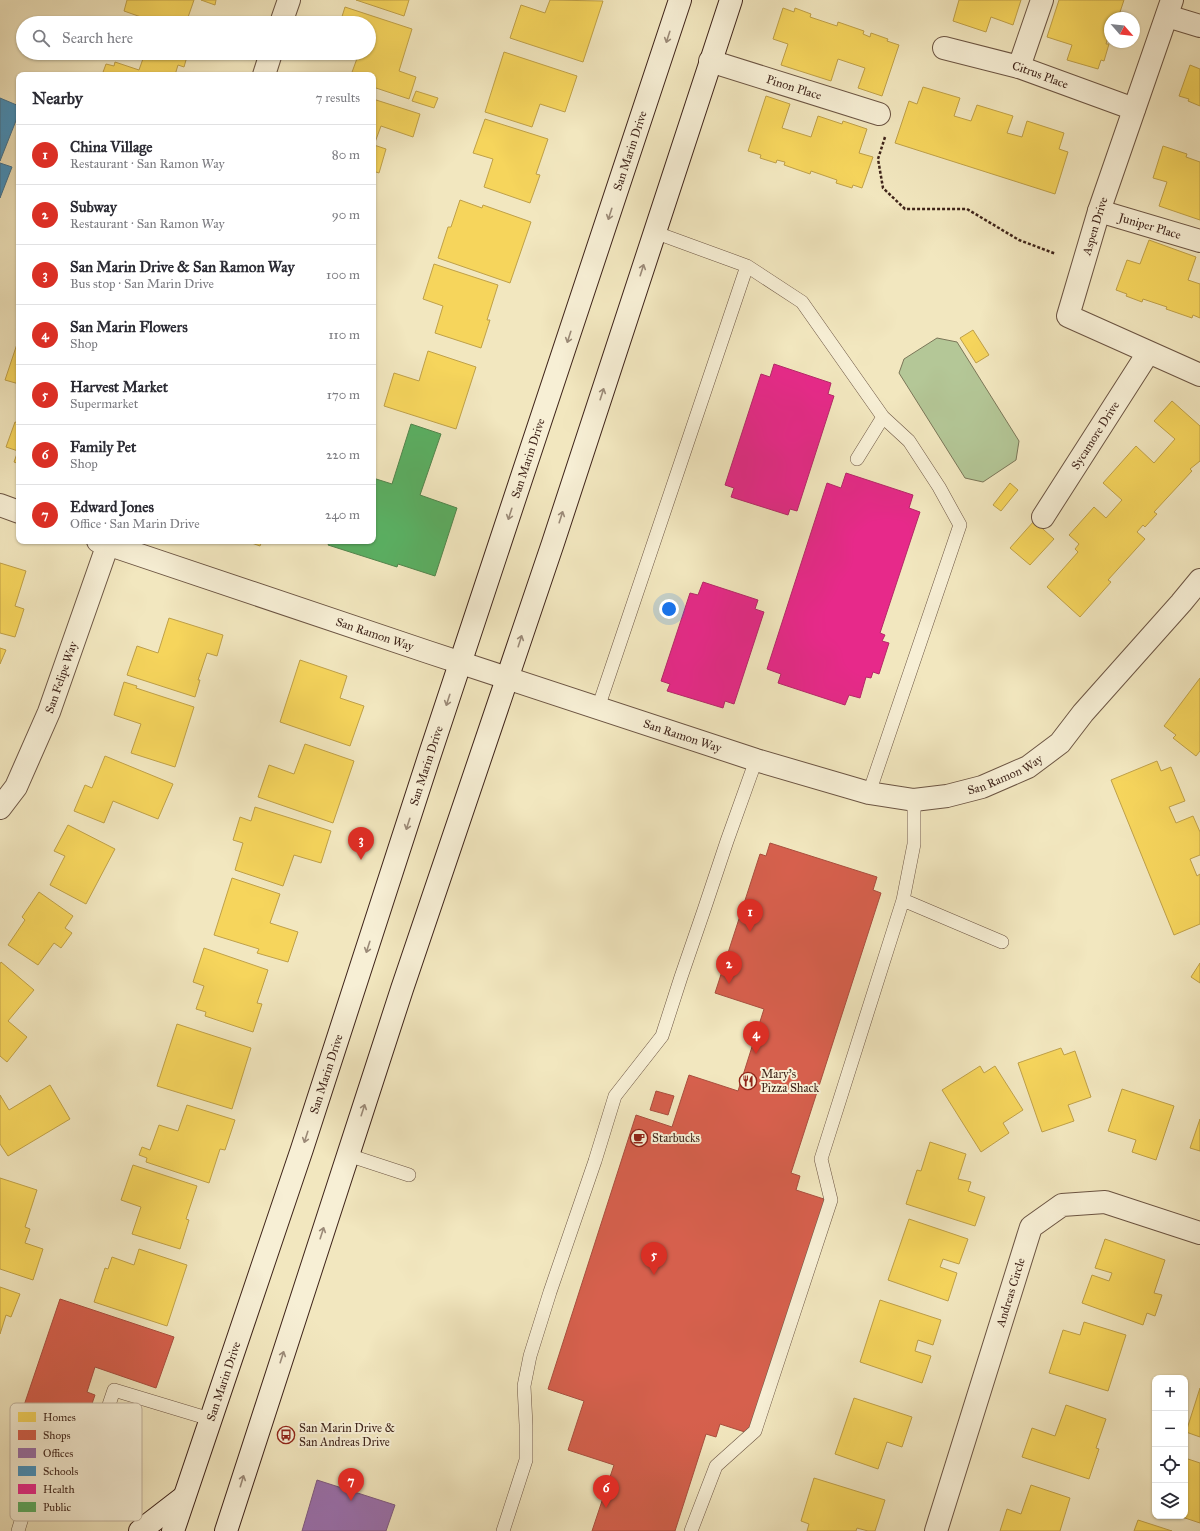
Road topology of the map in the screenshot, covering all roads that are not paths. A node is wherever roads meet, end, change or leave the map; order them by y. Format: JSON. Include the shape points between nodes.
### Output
{"nodes":[{"id":1,"x":289,"y":0,"type":"edge"},
{"id":2,"x":680,"y":0,"type":"edge"},
{"id":3,"x":731,"y":0,"type":"edge"},
{"id":4,"x":1042,"y":0,"type":"edge"},
{"id":5,"x":1169,"y":8,"type":"edge"},
{"id":6,"x":283,"y":16,"type":"edge"},
{"id":7,"x":1200,"y":26,"type":"edge"},
{"id":8,"x":944,"y":48,"type":"dead end"},
{"id":9,"x":269,"y":60,"type":"edge"},
{"id":10,"x":710,"y":61,"type":"junction"},
{"id":11,"x":1019,"y":67,"type":"junction"},
{"id":12,"x":265,"y":72,"type":"edge"},
{"id":13,"x":1134,"y":109,"type":"junction"},
{"id":14,"x":879,"y":114,"type":"road end"},
{"id":15,"x":1099,"y":211,"type":"junction"},
{"id":16,"x":654,"y":232,"type":"junction"},
{"id":17,"x":1200,"y":241,"type":"edge"},
{"id":18,"x":747,"y":266,"type":"junction"},
{"id":19,"x":1148,"y":353,"type":"junction"},
{"id":20,"x":1200,"y":375,"type":"edge"},
{"id":21,"x":883,"y":417,"type":"junction"},
{"id":22,"x":857,"y":459,"type":"dead end"},
{"id":23,"x":0,"y":505,"type":"edge"},
{"id":24,"x":16,"y":511,"type":"edge"},
{"id":25,"x":1043,"y":517,"type":"dead end"},
{"id":26,"x":104,"y":544,"type":"edge"},
{"id":27,"x":111,"y":544,"type":"edge"},
{"id":28,"x":1200,"y":580,"type":"edge"},
{"id":29,"x":460,"y":663,"type":"junction"},
{"id":30,"x":508,"y":678,"type":"junction"},
{"id":31,"x":598,"y":708,"type":"junction"},
{"id":32,"x":756,"y":760,"type":"junction"},
{"id":33,"x":869,"y":793,"type":"junction"},
{"id":34,"x":914,"y":800,"type":"junction"},
{"id":35,"x":0,"y":808,"type":"edge"},
{"id":36,"x":903,"y":900,"type":"junction"},
{"id":37,"x":1002,"y":942,"type":"dead end"},
{"id":38,"x":348,"y":1155,"type":"junction"},
{"id":39,"x":409,"y":1175,"type":"dead end"},
{"id":40,"x":1200,"y":1233,"type":"edge"},
{"id":41,"x":110,"y":1403,"type":"edge"},
{"id":42,"x":210,"y":1419,"type":"junction"},
{"id":43,"x":184,"y":1497,"type":"junction"},
{"id":44,"x":21,"y":1521,"type":"edge"},
{"id":45,"x":232,"y":1525,"type":"edge"},
{"id":46,"x":18,"y":1531,"type":"edge"},
{"id":47,"x":140,"y":1531,"type":"edge"},
{"id":48,"x":173,"y":1531,"type":"edge"},
{"id":49,"x":503,"y":1531,"type":"edge"},
{"id":50,"x":691,"y":1531,"type":"edge"},
{"id":51,"x":936,"y":1531,"type":"edge"}],
"edges":[{"from":1,"to":6,"type":"street"},
{"from":2,"to":29,"type":"street","name":"San Marin Drive","one_way":true},
{"from":3,"to":10,"type":"street"},
{"from":4,"to":11,"type":"street"},
{"from":5,"to":7,"type":"street"},
{"from":5,"to":13,"type":"street","name":"Aspen Drive"},
{"from":8,"to":11,"type":"street","name":"Citrus Place"},
{"from":9,"to":12,"type":"street"},
{"from":10,"to":14,"type":"street","name":"Pinon Place"},
{"from":10,"to":16,"type":"street"},
{"from":11,"to":13,"type":"street","name":"Citrus Place"},
{"from":13,"to":15,"type":"street","name":"Aspen Drive"},
{"from":15,"to":17,"type":"street","name":"Juniper Place"},
{"from":15,"to":19,"type":"street","name":"Aspen Drive","via":[[1068,316]]},
{"from":16,"to":18,"type":"lane"},
{"from":30,"to":16,"type":"street","one_way":true},
{"from":18,"to":21,"type":"lane","via":[[802,302]]},
{"from":18,"to":31,"type":"lane"},
{"from":19,"to":20,"type":"street","name":"Aspen Drive"},
{"from":19,"to":25,"type":"street","name":"Sycamore Drive"},
{"from":21,"to":22,"type":"lane"},
{"from":21,"to":33,"type":"lane","via":[[909,441],[960,525]]},
{"from":23,"to":24,"type":"street"},
{"from":26,"to":35,"type":"street","name":"San Felipe Way","via":[[49,712],[16,787]]},
{"from":27,"to":29,"type":"street","name":"San Ramon Way"},
{"from":28,"to":34,"type":"street","name":"San Ramon Way","via":[[1083,713],[1060,743],[1028,767],[982,788]]},
{"from":29,"to":30,"type":"street","name":"San Ramon Way"},
{"from":29,"to":42,"type":"street","name":"San Marin Drive","one_way":true,"via":[[302,1149]]},
{"from":30,"to":31,"type":"street","name":"San Ramon Way"},
{"from":38,"to":30,"type":"street","one_way":true},
{"from":31,"to":32,"type":"street","name":"San Ramon Way"},
{"from":32,"to":33,"type":"street","name":"San Ramon Way"},
{"from":32,"to":49,"type":"lane","via":[[662,1036],[615,1096],[550,1292],[530,1356],[524,1386],[526,1460]]},
{"from":33,"to":34,"type":"street","name":"San Ramon Way"},
{"from":34,"to":36,"type":"lane","via":[[914,844]]},
{"from":36,"to":37,"type":"lane"},
{"from":36,"to":50,"type":"lane","via":[[821,1159],[831,1200],[755,1431],[716,1466]]},
{"from":38,"to":39,"type":"lane"},
{"from":45,"to":38,"type":"street","one_way":true},
{"from":40,"to":51,"type":"street","name":"Andreas Circle","via":[[1105,1202],[1062,1205],[1030,1227]]},
{"from":41,"to":42,"type":"lane","via":[[114,1390]]},
{"from":42,"to":43,"type":"street","name":"San Marin Drive"},
{"from":43,"to":47,"type":"street"},
{"from":43,"to":48,"type":"street","name":"San Marin Drive"},
{"from":44,"to":46,"type":"lane"}]}
